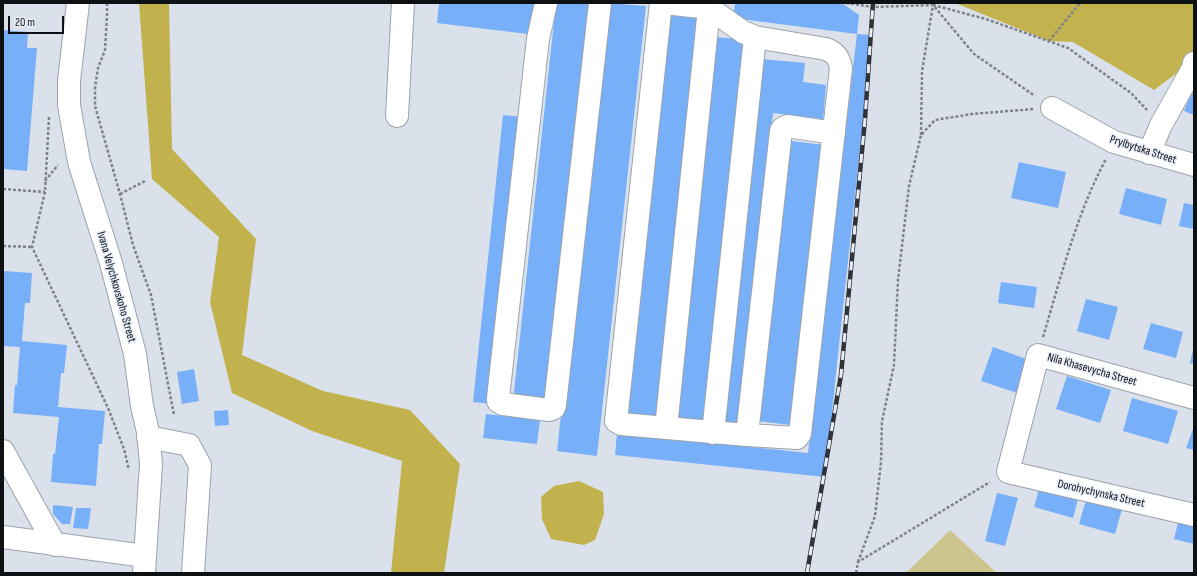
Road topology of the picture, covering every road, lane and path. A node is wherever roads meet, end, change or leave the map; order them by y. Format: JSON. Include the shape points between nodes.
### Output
{"nodes":[{"id":1,"x":78,"y":3,"type":"edge"},
{"id":2,"x":107,"y":3,"type":"edge"},
{"id":3,"x":403,"y":3,"type":"edge"},
{"id":4,"x":546,"y":3,"type":"edge"},
{"id":5,"x":600,"y":3,"type":"edge"},
{"id":6,"x":661,"y":3,"type":"edge"},
{"id":7,"x":666,"y":3,"type":"edge"},
{"id":8,"x":846,"y":3,"type":"edge"},
{"id":9,"x":1080,"y":3,"type":"edge"},
{"id":10,"x":933,"y":4,"type":"edge"},
{"id":11,"x":709,"y":8,"type":"junction"},
{"id":12,"x":755,"y":37,"type":"junction"},
{"id":13,"x":1049,"y":41,"type":"junction"},
{"id":14,"x":1194,"y":63,"type":"edge"},
{"id":15,"x":1052,"y":108,"type":"junction"},
{"id":16,"x":49,"y":111,"type":"dead end"},
{"id":17,"x":397,"y":116,"type":"dead end"},
{"id":18,"x":1161,"y":125,"type":"junction"},
{"id":19,"x":834,"y":133,"type":"junction"},
{"id":20,"x":921,"y":135,"type":"junction"},
{"id":21,"x":1114,"y":142,"type":"junction"},
{"id":22,"x":1149,"y":153,"type":"junction"},
{"id":23,"x":58,"y":165,"type":"dead end"},
{"id":24,"x":1194,"y":166,"type":"edge"},
{"id":25,"x":146,"y":181,"type":"dead end"},
{"id":26,"x":45,"y":182,"type":"junction"},
{"id":27,"x":3,"y":189,"type":"edge"},
{"id":28,"x":45,"y":192,"type":"junction"},
{"id":29,"x":120,"y":194,"type":"junction"},
{"id":30,"x":3,"y":246,"type":"edge"},
{"id":31,"x":32,"y":247,"type":"junction"},
{"id":32,"x":1038,"y":355,"type":"junction"},
{"id":33,"x":1194,"y":398,"type":"edge"},
{"id":34,"x":174,"y":415,"type":"dead end"},
{"id":35,"x":666,"y":428,"type":"junction"},
{"id":36,"x":713,"y":433,"type":"junction"},
{"id":37,"x":747,"y":435,"type":"junction"},
{"id":38,"x":148,"y":437,"type":"junction"},
{"id":39,"x":3,"y":451,"type":"edge"},
{"id":40,"x":1008,"y":472,"type":"junction"},
{"id":41,"x":130,"y":475,"type":"dead end"},
{"id":42,"x":1194,"y":515,"type":"edge"},
{"id":43,"x":3,"y":537,"type":"edge"},
{"id":44,"x":55,"y":545,"type":"junction"},
{"id":45,"x":858,"y":562,"type":"junction"},
{"id":46,"x":144,"y":564,"type":"edge"},
{"id":47,"x":193,"y":573,"type":"edge"},
{"id":48,"x":856,"y":573,"type":"edge"}],
"edges":[{"from":1,"to":38,"type":"street","name":"Ivana Velychkovskoho Street","via":[[69,81],[69,105],[79,162],[111,263],[135,354]]},
{"from":2,"to":29,"type":"path","via":[[105,50],[98,68],[95,106]]},
{"from":3,"to":17,"type":"street"},
{"from":4,"to":5,"type":"street","via":[[538,40],[498,401],[500,404],[549,410],[555,405]]},
{"from":6,"to":35,"type":"street","via":[[616,418],[618,424]]},
{"from":7,"to":11,"type":"street"},
{"from":8,"to":10,"type":"path","via":[[873,7]]},
{"from":9,"to":13,"type":"path"},
{"from":10,"to":13,"type":"path"},
{"from":10,"to":15,"type":"path","via":[[974,54]]},
{"from":10,"to":20,"type":"path","via":[[922,71]]},
{"from":11,"to":12,"type":"street","via":[[743,32]]},
{"from":11,"to":35,"type":"street"},
{"from":12,"to":19,"type":"street","via":[[834,53],[841,68]]},
{"from":12,"to":36,"type":"street"},
{"from":13,"to":18,"type":"path","via":[[1068,48],[1132,93]]},
{"from":14,"to":18,"type":"street"},
{"from":15,"to":20,"type":"path","via":[[972,114],[935,120]]},
{"from":15,"to":21,"type":"street","name":"Prylbytska Street"},
{"from":16,"to":26,"type":"path"},
{"from":18,"to":22,"type":"street"},
{"from":19,"to":37,"type":"street","via":[[800,434],[794,439]]},
{"from":19,"to":37,"type":"street","via":[[787,126],[781,132]]},
{"from":20,"to":45,"type":"path","via":[[909,186],[898,280],[894,365],[882,421],[881,462],[875,516]]},
{"from":21,"to":22,"type":"street","name":"Prylbytska Street"},
{"from":21,"to":32,"type":"path","via":[[1096,177],[1072,240]]},
{"from":22,"to":24,"type":"street","name":"Prylbytska Street"},
{"from":23,"to":26,"type":"path"},
{"from":25,"to":29,"type":"path"},
{"from":26,"to":28,"type":"path"},
{"from":27,"to":28,"type":"path"},
{"from":28,"to":31,"type":"path"},
{"from":29,"to":34,"type":"path","via":[[133,245],[151,296]]},
{"from":30,"to":31,"type":"path"},
{"from":31,"to":41,"type":"path","via":[[108,408],[124,450]]},
{"from":32,"to":33,"type":"street","name":"Nila Khasevycha Street"},
{"from":32,"to":40,"type":"street","name":"Nila Khasevycha Street"},
{"from":35,"to":36,"type":"street"},
{"from":36,"to":37,"type":"street"},
{"from":38,"to":46,"type":"street","name":"Ivana Velychkovskoho Street","via":[[151,464]]},
{"from":38,"to":47,"type":"street","via":[[189,445],[200,465]]},
{"from":39,"to":44,"type":"street"},
{"from":40,"to":42,"type":"street","name":"Dorohychynska Street"},
{"from":40,"to":45,"type":"path"},
{"from":43,"to":44,"type":"street"},
{"from":44,"to":46,"type":"street"},
{"from":45,"to":48,"type":"path"}]}
